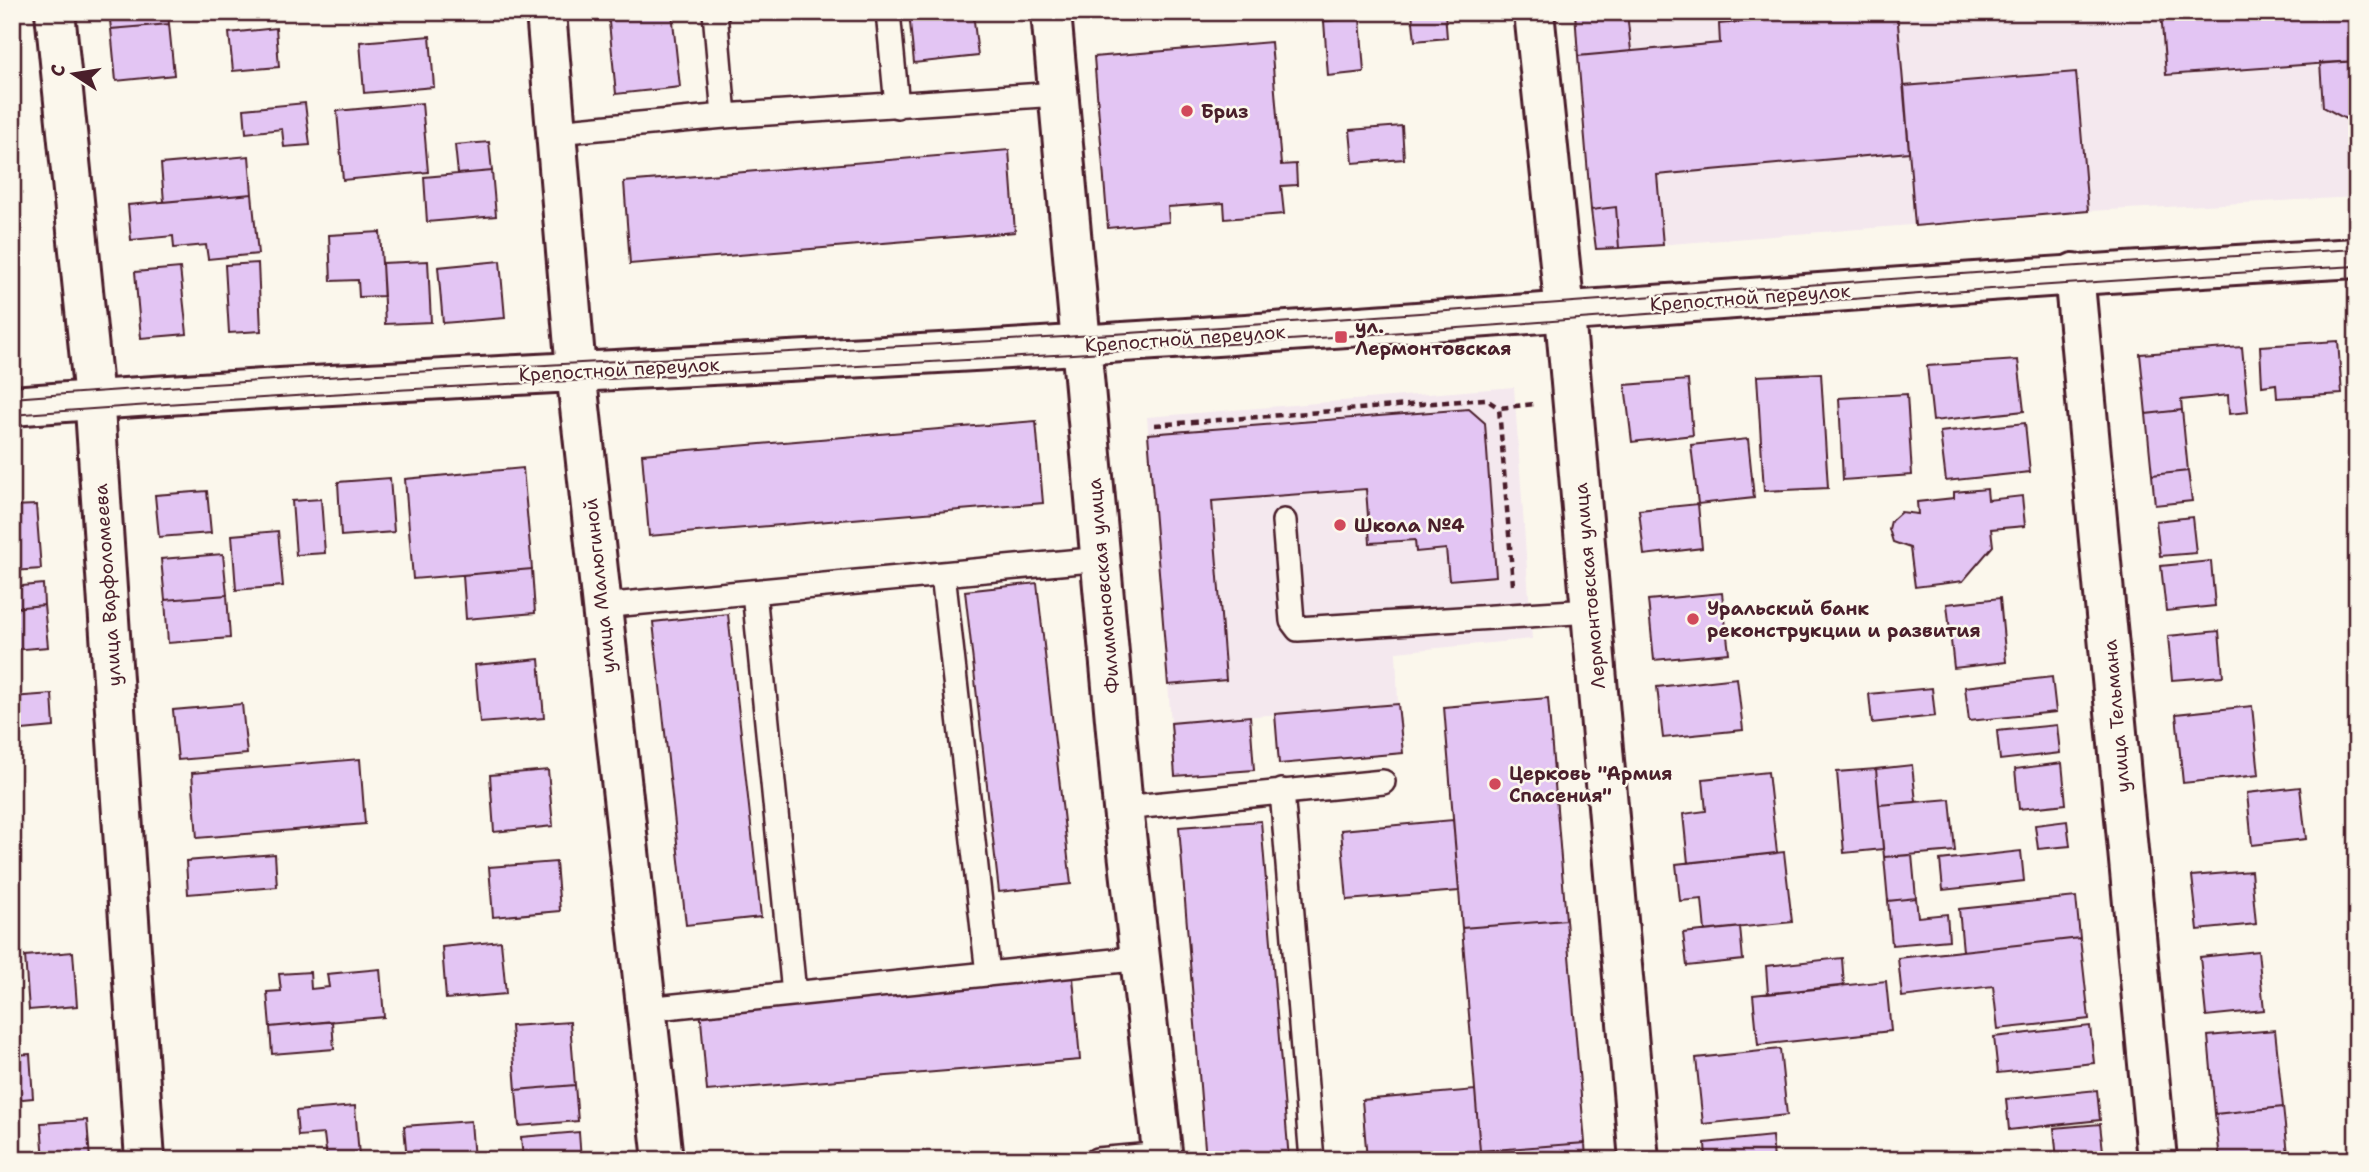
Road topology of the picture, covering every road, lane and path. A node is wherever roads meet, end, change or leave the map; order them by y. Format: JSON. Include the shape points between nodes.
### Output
{"nodes":[{"id":1,"x":55,"y":12,"type":"edge"},
{"id":2,"x":546,"y":12,"type":"edge"},
{"id":3,"x":715,"y":12,"type":"edge"},
{"id":4,"x":888,"y":12,"type":"edge"},
{"id":5,"x":1051,"y":12,"type":"edge"},
{"id":6,"x":1534,"y":12,"type":"edge"},
{"id":7,"x":1058,"y":94,"type":"junction"},
{"id":8,"x":897,"y":106,"type":"junction"},
{"id":9,"x":724,"y":116,"type":"junction"},
{"id":10,"x":556,"y":131,"type":"junction"},
{"id":11,"x":2357,"y":258,"type":"edge"},
{"id":12,"x":2074,"y":273,"type":"junction"},
{"id":13,"x":1565,"y":316,"type":"junction"},
{"id":14,"x":1079,"y":345,"type":"junction"},
{"id":15,"x":576,"y":371,"type":"junction"},
{"id":16,"x":94,"y":400,"type":"junction"},
{"id":17,"x":1534,"y":404,"type":"dead end"},
{"id":18,"x":12,"y":407,"type":"edge"},
{"id":19,"x":1499,"y":408,"type":"junction"},
{"id":20,"x":1155,"y":425,"type":"dead end"},
{"id":21,"x":1284,"y":521,"type":"dead end"},
{"id":22,"x":1102,"y":559,"type":"junction"},
{"id":23,"x":943,"y":574,"type":"junction"},
{"id":24,"x":754,"y":592,"type":"junction"},
{"id":25,"x":601,"y":606,"type":"junction"},
{"id":26,"x":1591,"y":611,"type":"junction"},
{"id":27,"x":1516,"y":616,"type":"junction"},
{"id":28,"x":1383,"y":782,"type":"dead end"},
{"id":29,"x":1282,"y":791,"type":"junction"},
{"id":30,"x":1123,"y":808,"type":"junction"},
{"id":31,"x":1143,"y":958,"type":"junction"},
{"id":32,"x":988,"y":974,"type":"junction"},
{"id":33,"x":794,"y":993,"type":"junction"},
{"id":34,"x":646,"y":1009,"type":"junction"},
{"id":35,"x":1163,"y":1157,"type":"edge"},
{"id":36,"x":145,"y":1160,"type":"edge"},
{"id":37,"x":663,"y":1160,"type":"edge"},
{"id":38,"x":1097,"y":1160,"type":"edge"},
{"id":39,"x":1312,"y":1160,"type":"edge"},
{"id":40,"x":1639,"y":1160,"type":"edge"},
{"id":41,"x":2157,"y":1160,"type":"edge"}],
"edges":[{"from":1,"to":16,"type":"street","name":"улица Варфоломеева"},
{"from":2,"to":10,"type":"street","name":"улица Малюгиной"},
{"from":3,"to":9,"type":"lane"},
{"from":4,"to":8,"type":"lane"},
{"from":5,"to":7,"type":"street","name":"Филимоновская улица"},
{"from":6,"to":13,"type":"street","name":"Лермонтовская улица"},
{"from":7,"to":8,"type":"lane"},
{"from":7,"to":14,"type":"street","name":"Филимоновская улица"},
{"from":8,"to":9,"type":"lane"},
{"from":9,"to":10,"type":"lane"},
{"from":10,"to":15,"type":"street","name":"улица Малюгиной"},
{"from":11,"to":12,"type":"street","name":"Крепостной переулок"},
{"from":12,"to":13,"type":"street","name":"Крепостной переулок"},
{"from":12,"to":41,"type":"street","name":"улица Тельмана"},
{"from":13,"to":14,"type":"street","name":"Крепостной переулок"},
{"from":13,"to":26,"type":"street","name":"Лермонтовская улица"},
{"from":14,"to":15,"type":"street","name":"Крепостной переулок"},
{"from":14,"to":22,"type":"street","name":"Филимоновская улица"},
{"from":15,"to":16,"type":"street","name":"Крепостной переулок"},
{"from":15,"to":25,"type":"street","name":"улица Малюгиной"},
{"from":16,"to":18,"type":"street","name":"Крепостной переулок"},
{"from":16,"to":36,"type":"street","name":"улица Варфоломеева"},
{"from":17,"to":19,"type":"path"},
{"from":19,"to":20,"type":"path","via":[[1485,399]]},
{"from":19,"to":27,"type":"path"},
{"from":21,"to":27,"type":"lane","via":[[1292,621],[1298,629]]},
{"from":22,"to":23,"type":"lane"},
{"from":22,"to":30,"type":"street","name":"Филимоновская улица"},
{"from":23,"to":24,"type":"lane"},
{"from":23,"to":32,"type":"lane"},
{"from":24,"to":25,"type":"lane"},
{"from":24,"to":33,"type":"lane"},
{"from":25,"to":34,"type":"street","name":"улица Малюгиной"},
{"from":26,"to":27,"type":"lane"},
{"from":26,"to":40,"type":"street","name":"Лермонтовская улица"},
{"from":28,"to":29,"type":"lane"},
{"from":29,"to":30,"type":"lane"},
{"from":29,"to":39,"type":"lane"},
{"from":30,"to":31,"type":"street","name":"Филимоновская улица"},
{"from":31,"to":32,"type":"lane"},
{"from":31,"to":35,"type":"street","name":"Филимоновская улица"},
{"from":32,"to":33,"type":"lane"},
{"from":33,"to":34,"type":"lane"},
{"from":34,"to":37,"type":"street","name":"улица Малюгиной"},
{"from":35,"to":38,"type":"lane"}]}
